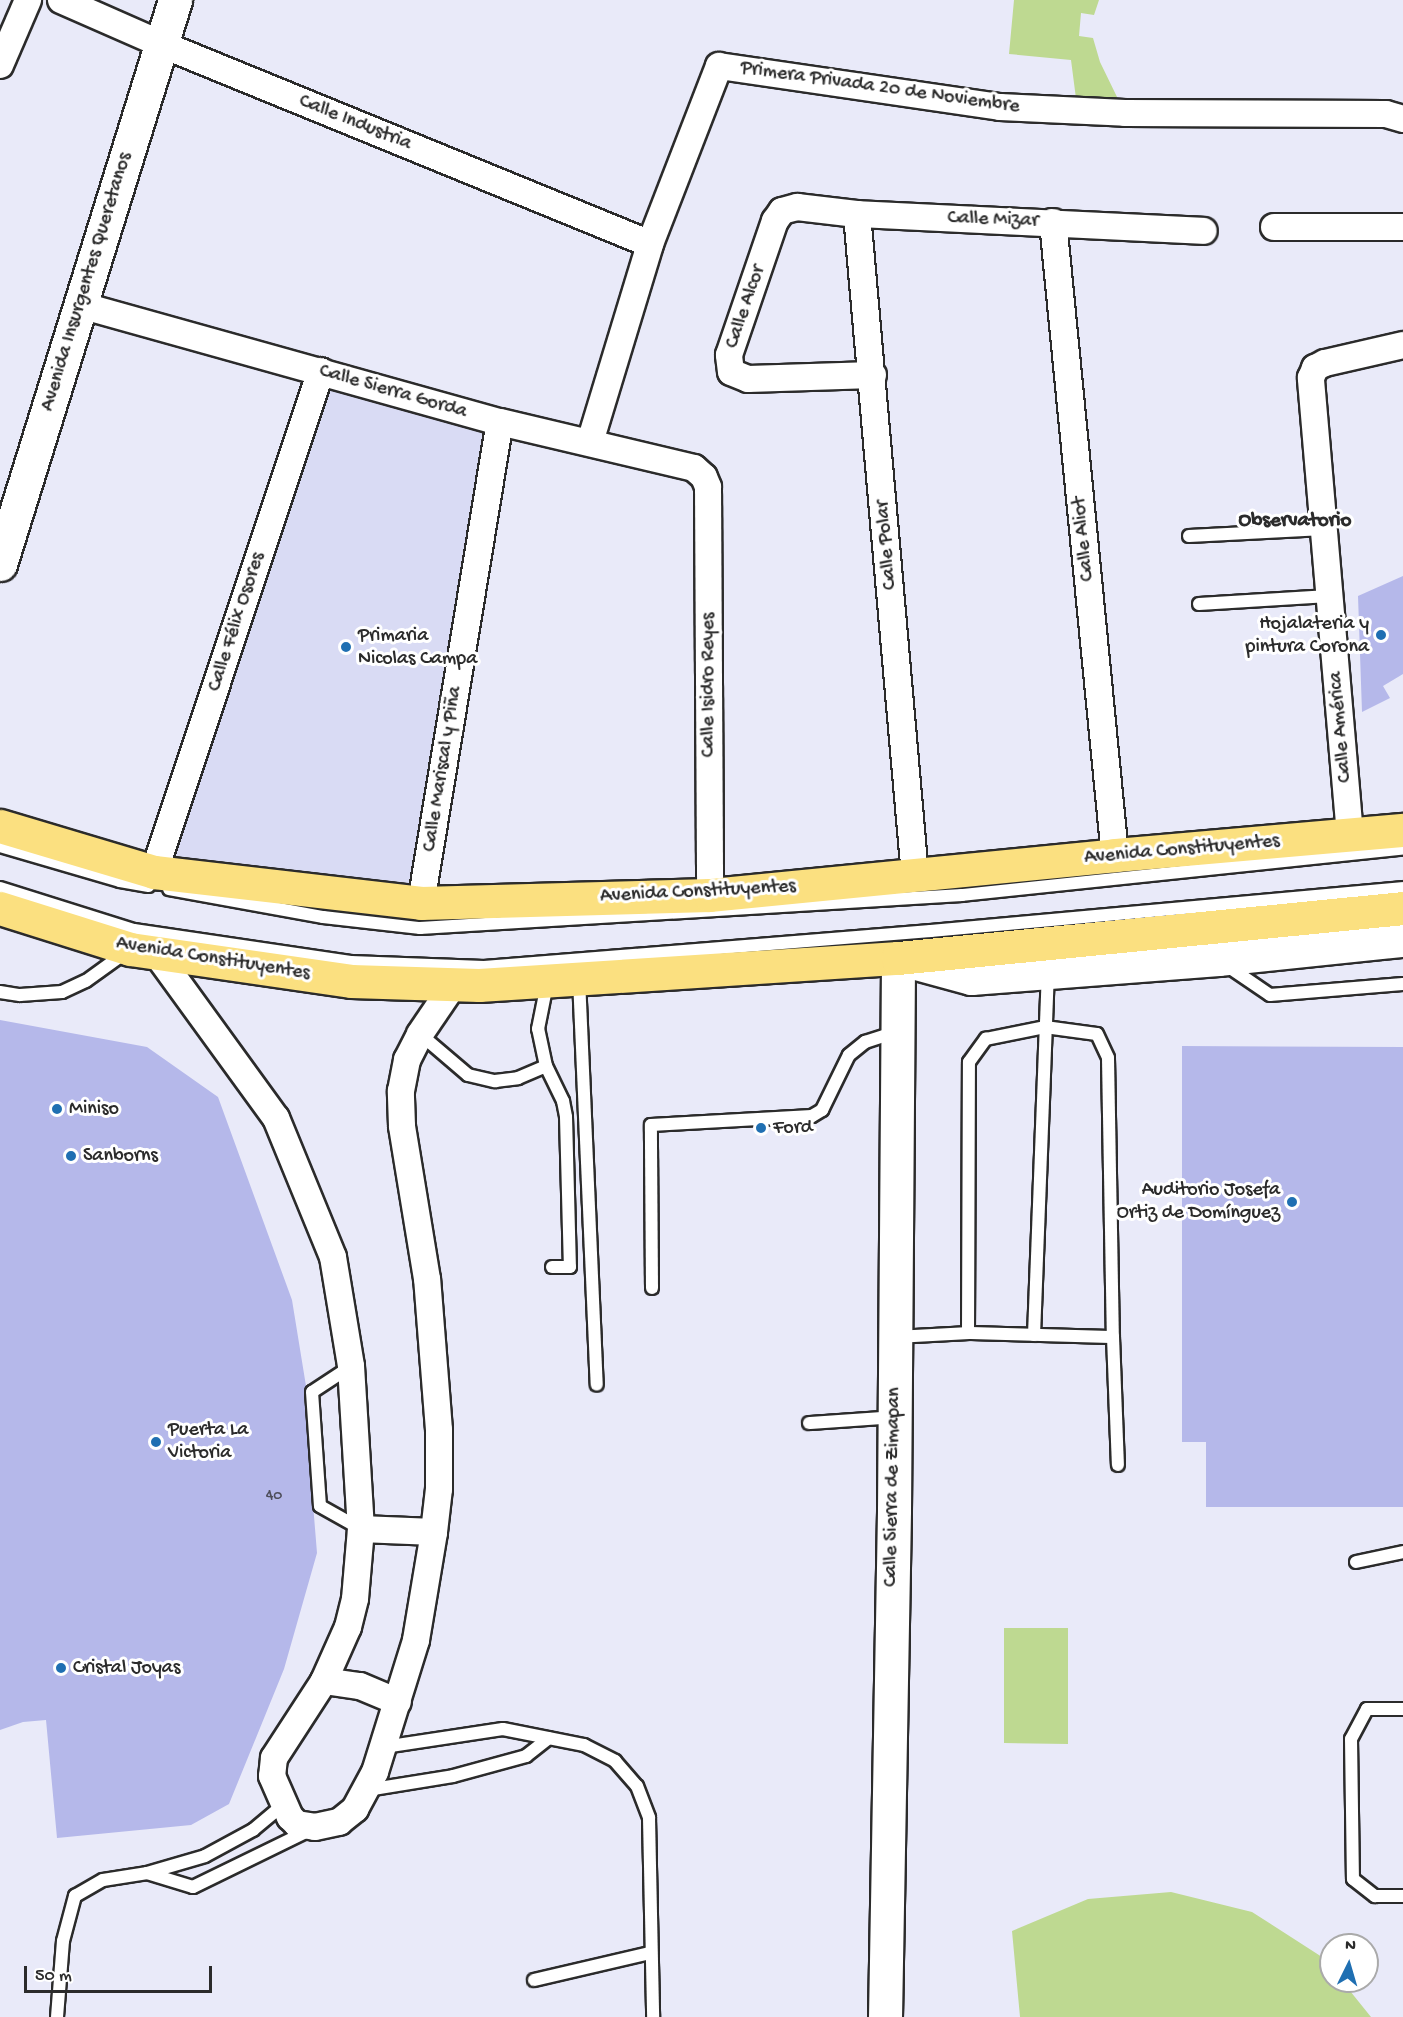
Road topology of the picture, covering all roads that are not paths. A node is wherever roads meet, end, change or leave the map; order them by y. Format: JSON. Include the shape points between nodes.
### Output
{"nodes":[{"id":1,"x":28,"y":0,"type":"edge"},
{"id":2,"x":62,"y":0,"type":"edge"},
{"id":3,"x":175,"y":0,"type":"edge"},
{"id":4,"x":161,"y":44,"type":"junction"},
{"id":5,"x":0,"y":65,"type":"edge"},
{"id":6,"x":1403,"y":119,"type":"edge"},
{"id":7,"x":782,"y":211,"type":"joint"},
{"id":8,"x":857,"y":214,"type":"junction"},
{"id":9,"x":1053,"y":222,"type":"junction"},
{"id":10,"x":1403,"y":226,"type":"edge"},
{"id":11,"x":1274,"y":227,"type":"dead end"},
{"id":12,"x":1204,"y":231,"type":"dead end"},
{"id":13,"x":650,"y":244,"type":"junction"},
{"id":14,"x":80,"y":305,"type":"junction"},
{"id":15,"x":1403,"y":345,"type":"edge"},
{"id":16,"x":321,"y":371,"type":"junction"},
{"id":17,"x":873,"y":375,"type":"junction"},
{"id":18,"x":500,"y":422,"type":"junction"},
{"id":19,"x":590,"y":442,"type":"junction"},
{"id":20,"x":704,"y":477,"type":"joint"},
{"id":21,"x":1324,"y":529,"type":"junction"},
{"id":22,"x":1189,"y":536,"type":"dead end"},
{"id":23,"x":0,"y":564,"type":"edge"},
{"id":24,"x":1329,"y":596,"type":"junction"},
{"id":25,"x":1199,"y":604,"type":"dead end"},
{"id":26,"x":0,"y":826,"type":"edge"},
{"id":27,"x":1403,"y":830,"type":"edge"},
{"id":28,"x":1350,"y":835,"type":"junction"},
{"id":29,"x":0,"y":846,"type":"edge"},
{"id":30,"x":1403,"y":849,"type":"edge"},
{"id":31,"x":1115,"y":855,"type":"junction"},
{"id":32,"x":154,"y":872,"type":"junction"},
{"id":33,"x":915,"y":876,"type":"junction"},
{"id":34,"x":0,"y":888,"type":"edge"},
{"id":35,"x":1403,"y":888,"type":"edge"},
{"id":36,"x":710,"y":895,"type":"junction"},
{"id":37,"x":421,"y":903,"type":"junction"},
{"id":38,"x":0,"y":908,"type":"edge"},
{"id":39,"x":1403,"y":908,"type":"edge"},
{"id":40,"x":1403,"y":940,"type":"edge"},
{"id":41,"x":143,"y":951,"type":"junction"},
{"id":42,"x":898,"y":958,"type":"junction"},
{"id":43,"x":1218,"y":959,"type":"junction"},
{"id":44,"x":1048,"y":972,"type":"junction"},
{"id":45,"x":563,"y":979,"type":"junction"},
{"id":46,"x":454,"y":984,"type":"junction"},
{"id":47,"x":1403,"y":984,"type":"edge"},
{"id":48,"x":0,"y":992,"type":"edge"},
{"id":49,"x":1045,"y":1028,"type":"junction"},
{"id":50,"x":898,"y":1032,"type":"junction"},
{"id":51,"x":420,"y":1034,"type":"junction"},
{"id":52,"x":546,"y":1066,"type":"junction"},
{"id":53,"x":552,"y":1267,"type":"dead end"},
{"id":54,"x":652,"y":1288,"type":"dead end"},
{"id":55,"x":968,"y":1333,"type":"junction"},
{"id":56,"x":1034,"y":1335,"type":"junction"},
{"id":57,"x":895,"y":1337,"type":"junction"},
{"id":58,"x":1113,"y":1337,"type":"junction"},
{"id":59,"x":351,"y":1366,"type":"junction"},
{"id":60,"x":597,"y":1385,"type":"dead end"},
{"id":61,"x":894,"y":1417,"type":"junction"},
{"id":62,"x":809,"y":1423,"type":"dead end"},
{"id":63,"x":1118,"y":1465,"type":"dead end"},
{"id":64,"x":361,"y":1529,"type":"junction"},
{"id":65,"x":434,"y":1532,"type":"junction"},
{"id":66,"x":1403,"y":1551,"type":"edge"},
{"id":67,"x":1356,"y":1562,"type":"dead end"},
{"id":68,"x":324,"y":1681,"type":"junction"},
{"id":69,"x":398,"y":1702,"type":"junction"},
{"id":70,"x":1403,"y":1709,"type":"edge"},
{"id":71,"x":549,"y":1738,"type":"junction"},
{"id":72,"x":384,"y":1747,"type":"junction"},
{"id":73,"x":368,"y":1790,"type":"junction"},
{"id":74,"x":284,"y":1804,"type":"junction"},
{"id":75,"x":315,"y":1827,"type":"junction"},
{"id":76,"x":147,"y":1873,"type":"junction"},
{"id":77,"x":1403,"y":1896,"type":"edge"},
{"id":78,"x":650,"y":1953,"type":"junction"},
{"id":79,"x":534,"y":1980,"type":"dead end"},
{"id":80,"x":57,"y":2017,"type":"edge"},
{"id":81,"x":653,"y":2017,"type":"edge"},
{"id":82,"x":885,"y":2017,"type":"edge"}],
"edges":[{"from":1,"to":5,"type":"street"},
{"from":2,"to":4,"type":"street","name":"Calle Industria"},
{"from":3,"to":4,"type":"street","name":"Avenida Insurgentes Queretanos"},
{"from":4,"to":13,"type":"street","name":"Calle Industria"},
{"from":4,"to":14,"type":"street","name":"Avenida Insurgentes Queretanos"},
{"from":6,"to":13,"type":"street","name":"Primera Privada 20 de Noviembre","via":[[1386,114],[1125,113],[1000,107],[719,66]]},
{"from":7,"to":8,"type":"street","name":"Calle Mizar","via":[[797,207]]},
{"from":7,"to":17,"type":"street","name":"Calle Alcor","via":[[729,355],[731,372],[748,379]]},
{"from":8,"to":9,"type":"street","name":"Calle Mizar"},
{"from":8,"to":17,"type":"street","name":"Calle Polar"},
{"from":9,"to":12,"type":"street","name":"Calle Mizar"},
{"from":9,"to":31,"type":"street","name":"Calle Aliot"},
{"from":10,"to":11,"type":"street"},
{"from":13,"to":19,"type":"street","name":"Primera Privada 20 de Noviembre"},
{"from":14,"to":16,"type":"street","name":"Calle Sierra Gorda"},
{"from":14,"to":23,"type":"street","name":"Avenida Insurgentes Queretanos"},
{"from":15,"to":21,"type":"street","name":"Calle América","via":[[1315,368],[1311,378]]},
{"from":16,"to":18,"type":"street","name":"Calle Sierra Gorda"},
{"from":16,"to":32,"type":"street","name":"Calle Félix Osores"},
{"from":17,"to":33,"type":"street","name":"Calle Polar"},
{"from":18,"to":19,"type":"street","name":"Calle Sierra Gorda"},
{"from":18,"to":37,"type":"street","name":"Calle Mariscal y Piña"},
{"from":19,"to":20,"type":"street","name":"Calle Sierra Gorda","via":[[694,468]]},
{"from":20,"to":36,"type":"street","name":"Calle Isidro Reyes","via":[[708,487]]},
{"from":21,"to":22,"type":"lane"},
{"from":21,"to":24,"type":"street","name":"Calle América"},
{"from":24,"to":25,"type":"lane"},
{"from":24,"to":28,"type":"street","name":"Calle América"},
{"from":26,"to":32,"type":"main road","name":"Avenida Constituyentes"},
{"from":27,"to":28,"type":"main road","name":"Avenida Constituyentes"},
{"from":28,"to":31,"type":"main road","name":"Avenida Constituyentes"},
{"from":29,"to":30,"type":"lane","via":[[120,880],[323,917],[420,928],[962,895]]},
{"from":31,"to":33,"type":"main road","name":"Avenida Constituyentes"},
{"from":32,"to":37,"type":"main road","name":"Avenida Constituyentes"},
{"from":33,"to":36,"type":"main road","name":"Avenida Constituyentes"},
{"from":34,"to":35,"type":"lane","via":[[135,930],[351,962],[483,967],[931,932]]},
{"from":36,"to":37,"type":"main road","name":"Avenida Constituyentes"},
{"from":38,"to":41,"type":"main road","name":"Avenida Constituyentes"},
{"from":39,"to":42,"type":"main road","name":"Avenida Constituyentes"},
{"from":40,"to":43,"type":"street","name":"Avenida Constituyentes"},
{"from":41,"to":46,"type":"main road","name":"Avenida Constituyentes","via":[[351,981]]},
{"from":41,"to":48,"type":"lane","via":[[62,992]]},
{"from":41,"to":59,"type":"street","via":[[276,1118],[333,1257]]},
{"from":42,"to":44,"type":"street","name":"Avenida Constituyentes","via":[[971,978]]},
{"from":42,"to":45,"type":"main road","name":"Avenida Constituyentes"},
{"from":42,"to":50,"type":"street","name":"Calle Sierra de Zimapan"},
{"from":43,"to":44,"type":"street","name":"Avenida Constituyentes"},
{"from":43,"to":47,"type":"lane","via":[[1270,995]]},
{"from":44,"to":49,"type":"lane"},
{"from":45,"to":46,"type":"main road","name":"Avenida Constituyentes"},
{"from":45,"to":52,"type":"lane","via":[[538,1029]]},
{"from":45,"to":60,"type":"lane"},
{"from":46,"to":51,"type":"street"},
{"from":49,"to":55,"type":"lane","via":[[986,1039],[969,1062]]},
{"from":49,"to":56,"type":"lane"},
{"from":49,"to":58,"type":"lane","via":[[1097,1034],[1108,1058]]},
{"from":50,"to":54,"type":"lane","via":[[865,1042],[849,1055],[822,1110],[812,1116],[651,1125]]},
{"from":50,"to":57,"type":"street","name":"Calle Sierra de Zimapan"},
{"from":51,"to":52,"type":"lane","via":[[468,1076],[495,1081],[518,1078]]},
{"from":51,"to":65,"type":"street","via":[[407,1060],[401,1091],[402,1126],[427,1279],[439,1430]]},
{"from":52,"to":53,"type":"lane","via":[[563,1101],[566,1117],[570,1267]]},
{"from":55,"to":56,"type":"lane"},
{"from":55,"to":57,"type":"lane"},
{"from":56,"to":58,"type":"lane"},
{"from":57,"to":61,"type":"street","name":"Calle Sierra de Zimapan"},
{"from":58,"to":63,"type":"lane"},
{"from":59,"to":64,"type":"street"},
{"from":59,"to":64,"type":"lane","via":[[312,1392],[320,1506]]},
{"from":61,"to":62,"type":"lane"},
{"from":61,"to":82,"type":"street","name":"Calle Sierra de Zimapan"},
{"from":64,"to":65,"type":"street"},
{"from":64,"to":68,"type":"street","via":[[356,1599]]},
{"from":65,"to":69,"type":"street","via":[[416,1640]]},
{"from":66,"to":67,"type":"lane"},
{"from":68,"to":69,"type":"street","via":[[360,1686]]},
{"from":68,"to":74,"type":"street","via":[[274,1758],[272,1776]]},
{"from":69,"to":72,"type":"street"},
{"from":70,"to":77,"type":"lane","via":[[1367,1709],[1351,1739],[1353,1879],[1375,1896]]},
{"from":71,"to":72,"type":"lane","via":[[503,1729]]},
{"from":71,"to":73,"type":"lane","via":[[526,1756],[453,1776]]},
{"from":71,"to":78,"type":"lane","via":[[584,1745],[615,1761],[637,1786],[649,1818]]},
{"from":72,"to":73,"type":"street"},
{"from":73,"to":75,"type":"street","via":[[355,1809],[339,1822]]},
{"from":74,"to":75,"type":"street","via":[[297,1824]]},
{"from":74,"to":76,"type":"lane","via":[[253,1830],[205,1856]]},
{"from":75,"to":76,"type":"lane","via":[[193,1887]]},
{"from":76,"to":80,"type":"lane","via":[[102,1880],[75,1896],[63,1941]]},
{"from":78,"to":79,"type":"lane"},
{"from":78,"to":81,"type":"lane"}]}
